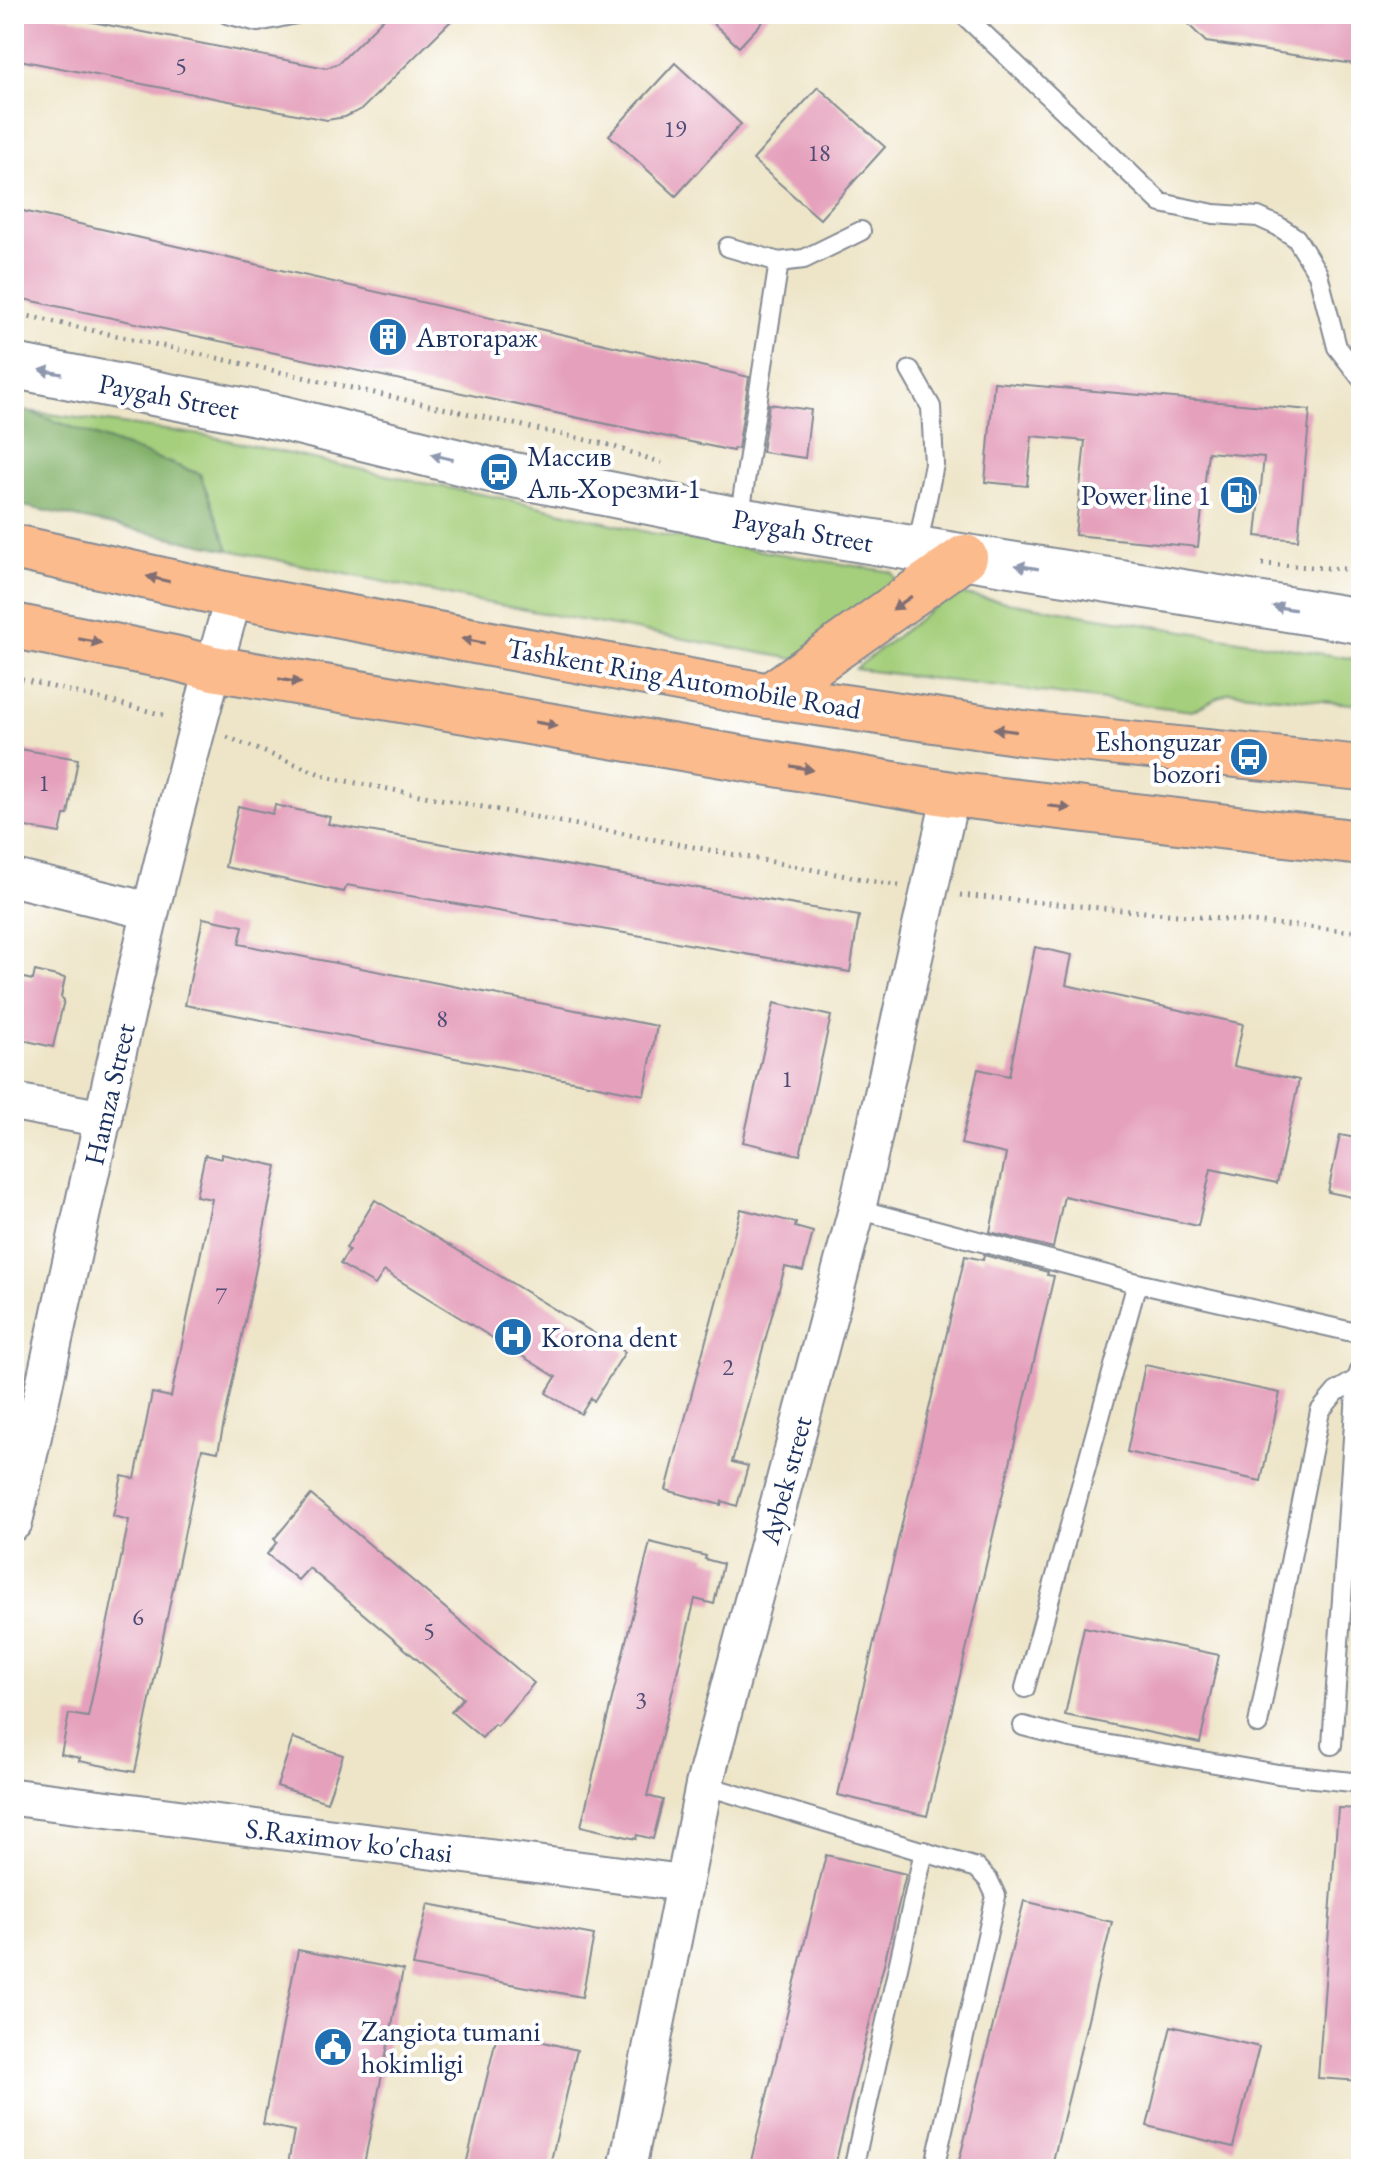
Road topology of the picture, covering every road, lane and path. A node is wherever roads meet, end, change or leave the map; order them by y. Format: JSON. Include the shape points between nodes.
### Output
{"nodes":[{"id":1,"x":227,"y":14,"type":"edge"},
{"id":2,"x":296,"y":14,"type":"edge"},
{"id":3,"x":963,"y":14,"type":"edge"},
{"id":4,"x":861,"y":231,"type":"dead end"},
{"id":5,"x":728,"y":247,"type":"dead end"},
{"id":6,"x":779,"y":262,"type":"junction"},
{"id":7,"x":14,"y":313,"type":"edge"},
{"id":8,"x":14,"y":366,"type":"edge"},
{"id":9,"x":910,"y":370,"type":"dead end"},
{"id":10,"x":1361,"y":378,"type":"edge"},
{"id":11,"x":669,"y":466,"type":"dead end"},
{"id":12,"x":739,"y":520,"type":"junction"},
{"id":13,"x":14,"y":547,"type":"edge"},
{"id":14,"x":917,"y":549,"type":"junction"},
{"id":15,"x":965,"y":557,"type":"junction"},
{"id":16,"x":1250,"y":563,"type":"dead end"},
{"id":17,"x":1361,"y":570,"type":"edge"},
{"id":18,"x":234,"y":596,"type":"junction"},
{"id":19,"x":1361,"y":621,"type":"edge"},
{"id":20,"x":14,"y":626,"type":"edge"},
{"id":21,"x":213,"y":668,"type":"junction"},
{"id":22,"x":14,"y":677,"type":"edge"},
{"id":23,"x":769,"y":696,"type":"junction"},
{"id":24,"x":197,"y":725,"type":"junction"},
{"id":25,"x":1361,"y":768,"type":"edge"},
{"id":26,"x":951,"y":794,"type":"junction"},
{"id":27,"x":1361,"y":843,"type":"edge"},
{"id":28,"x":14,"y":878,"type":"edge"},
{"id":29,"x":929,"y":892,"type":"junction"},
{"id":30,"x":150,"y":911,"type":"junction"},
{"id":31,"x":1361,"y":932,"type":"edge"},
{"id":32,"x":14,"y":1102,"type":"edge"},
{"id":33,"x":104,"y":1119,"type":"junction"},
{"id":34,"x":857,"y":1209,"type":"junction"},
{"id":35,"x":1137,"y":1283,"type":"junction"},
{"id":36,"x":1361,"y":1334,"type":"edge"},
{"id":37,"x":1359,"y":1373,"type":"edge"},
{"id":38,"x":14,"y":1522,"type":"edge"},
{"id":39,"x":1025,"y":1688,"type":"dead end"},
{"id":40,"x":1258,"y":1724,"type":"dead end"},
{"id":41,"x":1023,"y":1726,"type":"dead end"},
{"id":42,"x":1332,"y":1745,"type":"dead end"},
{"id":43,"x":1361,"y":1783,"type":"edge"},
{"id":44,"x":704,"y":1785,"type":"junction"},
{"id":45,"x":14,"y":1797,"type":"edge"},
{"id":46,"x":924,"y":1851,"type":"junction"},
{"id":47,"x":683,"y":1883,"type":"junction"},
{"id":48,"x":627,"y":2169,"type":"edge"},
{"id":49,"x":853,"y":2169,"type":"edge"},
{"id":50,"x":934,"y":2169,"type":"edge"}],
"edges":[{"from":1,"to":2,"type":"lane","via":[[258,22]]},
{"from":3,"to":10,"type":"lane","via":[[1161,203],[1258,217],[1296,238],[1318,274],[1337,347]]},
{"from":4,"to":6,"type":"lane","via":[[804,259]]},
{"from":5,"to":6,"type":"lane"},
{"from":6,"to":12,"type":"lane"},
{"from":7,"to":11,"type":"path","via":[[609,445]]},
{"from":12,"to":8,"type":"street","name":"Paygah Street","one_way":true,"via":[[499,472],[282,418]]},
{"from":9,"to":14,"type":"lane","via":[[931,407],[934,464]]},
{"from":12,"to":14,"type":"street","name":"Paygah Street"},
{"from":18,"to":13,"type":"highway","name":"Tashkent Ring Automobile Road","one_way":true},
{"from":14,"to":15,"type":"street","name":"Paygah Street"},
{"from":19,"to":15,"type":"street","name":"Paygah Street","one_way":true},
{"from":15,"to":23,"type":"highway","one_way":true},
{"from":16,"to":17,"type":"path"},
{"from":18,"to":21,"type":"street","name":"Hamza Street"},
{"from":23,"to":18,"type":"highway","name":"Tashkent Ring Automobile Road","one_way":true},
{"from":20,"to":21,"type":"highway","one_way":true},
{"from":21,"to":24,"type":"street","name":"Hamza Street"},
{"from":21,"to":26,"type":"highway","one_way":true},
{"from":22,"to":24,"type":"path"},
{"from":25,"to":23,"type":"highway","name":"Tashkent Ring Automobile Road","one_way":true,"via":[[1023,733]]},
{"from":24,"to":29,"type":"path","via":[[330,778]]},
{"from":24,"to":30,"type":"street","name":"Hamza Street"},
{"from":26,"to":27,"type":"highway","one_way":true},
{"from":26,"to":29,"type":"street","name":"Aybek street"},
{"from":28,"to":30,"type":"street"},
{"from":29,"to":31,"type":"path"},
{"from":29,"to":34,"type":"street","name":"Aybek street"},
{"from":30,"to":33,"type":"street","name":"Hamza Street"},
{"from":32,"to":33,"type":"street"},
{"from":33,"to":38,"type":"street","name":"Hamza Street"},
{"from":34,"to":35,"type":"lane"},
{"from":34,"to":44,"type":"street","name":"Aybek street"},
{"from":35,"to":36,"type":"lane"},
{"from":35,"to":39,"type":"lane"},
{"from":37,"to":40,"type":"lane","via":[[1320,1411]]},
{"from":37,"to":42,"type":"lane"},
{"from":41,"to":43,"type":"lane","via":[[1278,1774]]},
{"from":44,"to":46,"type":"lane"},
{"from":44,"to":47,"type":"street","name":"Aybek street"},
{"from":45,"to":47,"type":"street","name":"S.Raximov ko'chasi"},
{"from":46,"to":49,"type":"lane"},
{"from":46,"to":50,"type":"lane","via":[[977,1868],[996,1896]]},
{"from":47,"to":48,"type":"street","name":"Aybek street"}]}
